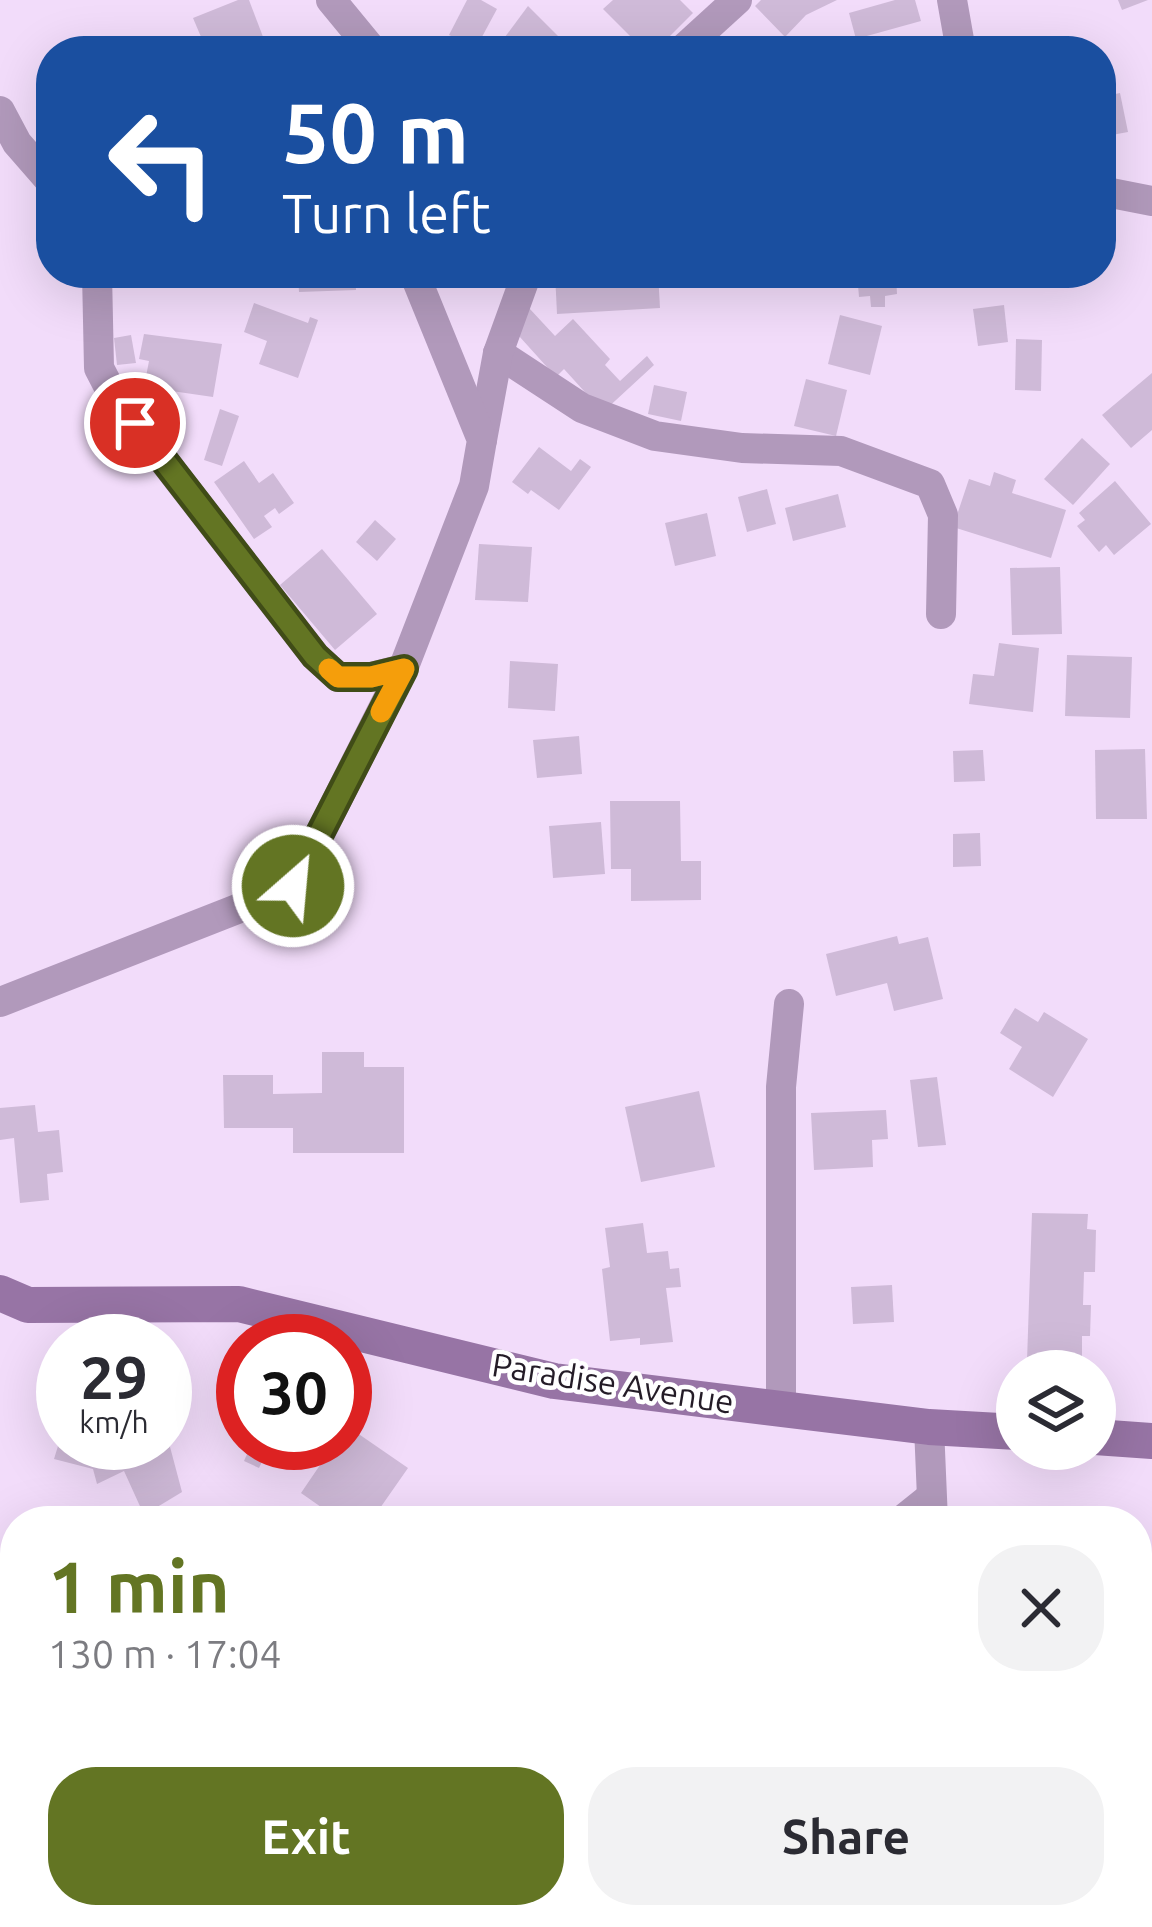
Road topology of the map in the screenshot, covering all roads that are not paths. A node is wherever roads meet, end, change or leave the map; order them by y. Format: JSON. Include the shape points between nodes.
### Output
{"nodes":[{"id":1,"x":331,"y":0,"type":"edge"},
{"id":2,"x":737,"y":0,"type":"edge"},
{"id":3,"x":952,"y":0,"type":"edge"},
{"id":4,"x":361,"y":36,"type":"edge"},
{"id":5,"x":697,"y":36,"type":"edge"},
{"id":6,"x":958,"y":36,"type":"edge"},
{"id":7,"x":0,"y":111,"type":"edge"},
{"id":8,"x":36,"y":165,"type":"edge"},
{"id":9,"x":1116,"y":194,"type":"edge"},
{"id":10,"x":1152,"y":201,"type":"edge"},
{"id":11,"x":97,"y":288,"type":"edge"},
{"id":12,"x":420,"y":288,"type":"edge"},
{"id":13,"x":522,"y":288,"type":"edge"},
{"id":14,"x":498,"y":353,"type":"junction"},
{"id":15,"x":482,"y":440,"type":"junction"},
{"id":16,"x":941,"y":614,"type":"dead end"},
{"id":17,"x":404,"y":669,"type":"junction"},
{"id":18,"x":0,"y":1002,"type":"edge"},
{"id":19,"x":789,"y":1004,"type":"dead end"},
{"id":20,"x":0,"y":1294,"type":"edge"},
{"id":21,"x":781,"y":1408,"type":"junction"},
{"id":22,"x":929,"y":1427,"type":"junction"},
{"id":23,"x":996,"y":1431,"type":"edge"},
{"id":24,"x":1116,"y":1438,"type":"edge"},
{"id":25,"x":1152,"y":1441,"type":"edge"},
{"id":26,"x":929,"y":1489,"type":"junction"},
{"id":27,"x":908,"y":1506,"type":"edge"},
{"id":28,"x":931,"y":1506,"type":"edge"}],
"edges":[{"from":1,"to":4,"type":"street"},
{"from":2,"to":5,"type":"street"},
{"from":3,"to":6,"type":"street"},
{"from":7,"to":8,"type":"street"},
{"from":9,"to":10,"type":"street"},
{"from":11,"to":17,"type":"street","via":[[99,368],[113,395],[315,656],[338,677]]},
{"from":12,"to":15,"type":"street"},
{"from":13,"to":14,"type":"street"},
{"from":14,"to":15,"type":"street"},
{"from":14,"to":16,"type":"street","via":[[582,408],[655,436],[842,451],[930,484],[943,514]]},
{"from":15,"to":17,"type":"street","via":[[474,486]]},
{"from":17,"to":18,"type":"street","via":[[293,886]]},
{"from":19,"to":21,"type":"street","via":[[781,1087]]},
{"from":20,"to":21,"type":"street","name":"Paradise Avenue","via":[[28,1305],[239,1304],[554,1381]]},
{"from":21,"to":22,"type":"street","name":"Paradise Avenue"},
{"from":22,"to":23,"type":"street","name":"Paradise Avenue"},
{"from":22,"to":26,"type":"street"},
{"from":24,"to":25,"type":"street"},
{"from":26,"to":27,"type":"lane"},
{"from":26,"to":28,"type":"street"}]}
